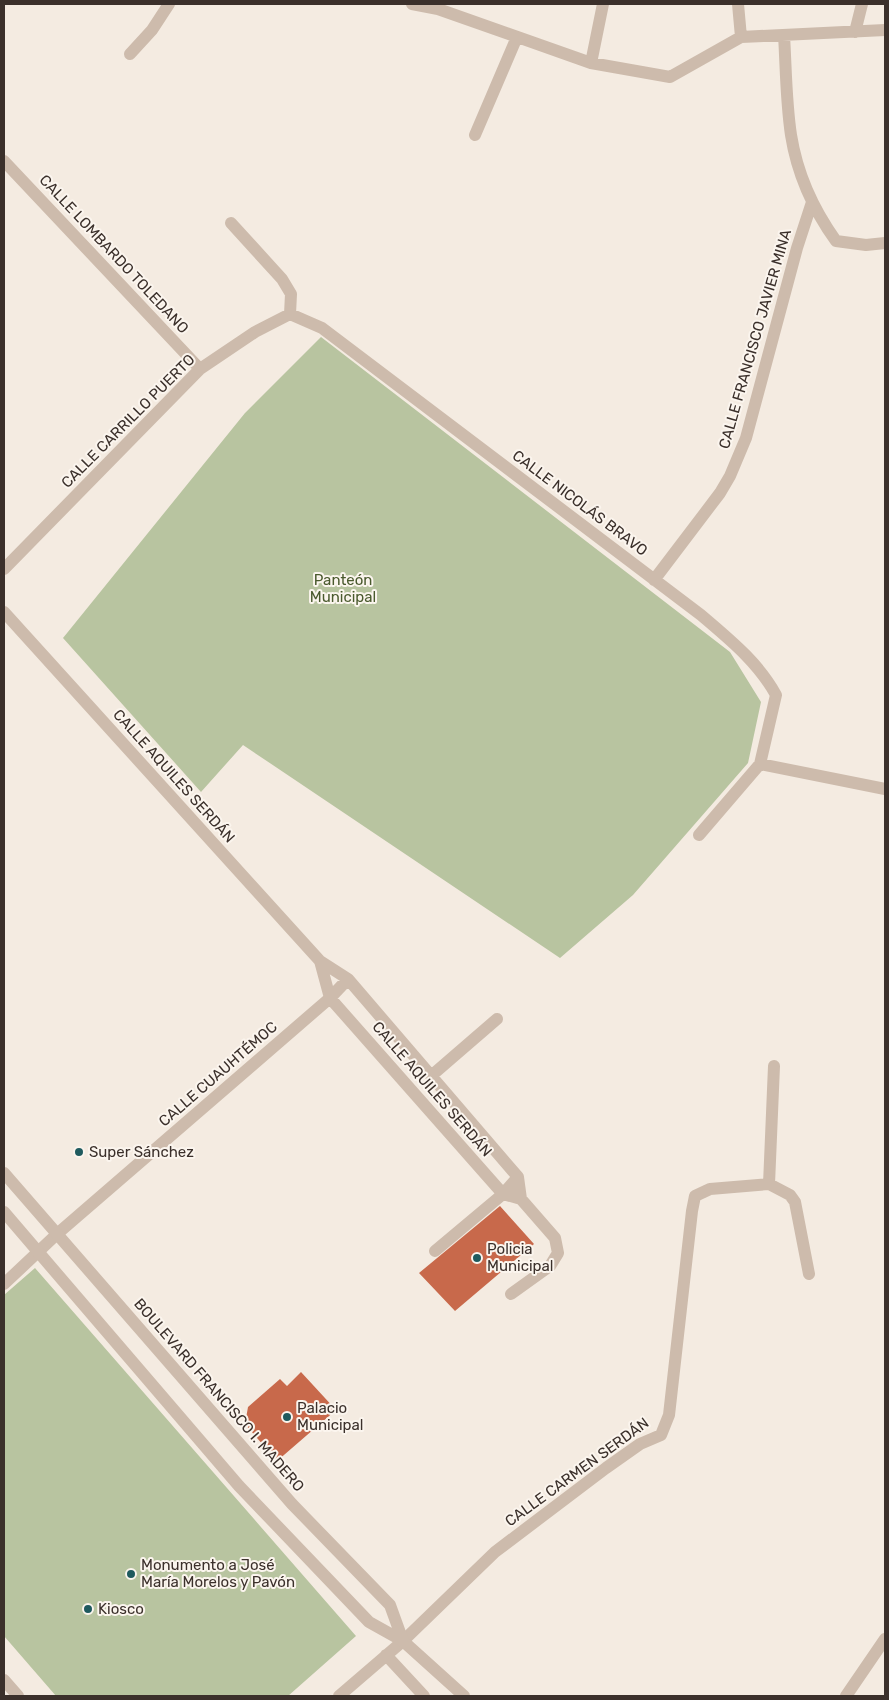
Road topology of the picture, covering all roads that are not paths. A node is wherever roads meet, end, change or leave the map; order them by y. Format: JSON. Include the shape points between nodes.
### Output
{"nodes":[{"id":1,"x":169,"y":4,"type":"edge"},
{"id":2,"x":412,"y":4,"type":"edge"},
{"id":3,"x":603,"y":4,"type":"edge"},
{"id":4,"x":738,"y":4,"type":"edge"},
{"id":5,"x":862,"y":4,"type":"edge"},
{"id":6,"x":885,"y":30,"type":"edge"},
{"id":7,"x":855,"y":32,"type":"junction"},
{"id":8,"x":784,"y":35,"type":"junction"},
{"id":9,"x":517,"y":37,"type":"junction"},
{"id":10,"x":741,"y":37,"type":"junction"},
{"id":11,"x":130,"y":54,"type":"dead end"},
{"id":12,"x":591,"y":63,"type":"junction"},
{"id":13,"x":475,"y":135,"type":"dead end"},
{"id":14,"x":4,"y":161,"type":"edge"},
{"id":15,"x":812,"y":202,"type":"junction"},
{"id":16,"x":231,"y":223,"type":"dead end"},
{"id":17,"x":885,"y":244,"type":"edge"},
{"id":18,"x":290,"y":314,"type":"junction"},
{"id":19,"x":200,"y":368,"type":"junction"},
{"id":20,"x":4,"y":569,"type":"edge"},
{"id":21,"x":654,"y":580,"type":"junction"},
{"id":22,"x":4,"y":612,"type":"edge"},
{"id":23,"x":760,"y":764,"type":"junction"},
{"id":24,"x":885,"y":789,"type":"edge"},
{"id":25,"x":699,"y":835,"type":"dead end"},
{"id":26,"x":320,"y":961,"type":"junction"},
{"id":27,"x":348,"y":979,"type":"junction"},
{"id":28,"x":330,"y":998,"type":"junction"},
{"id":29,"x":497,"y":1019,"type":"dead end"},
{"id":30,"x":774,"y":1066,"type":"dead end"},
{"id":31,"x":432,"y":1076,"type":"junction"},
{"id":32,"x":4,"y":1173,"type":"edge"},
{"id":33,"x":518,"y":1177,"type":"junction"},
{"id":34,"x":770,"y":1184,"type":"junction"},
{"id":35,"x":503,"y":1194,"type":"junction"},
{"id":36,"x":522,"y":1199,"type":"junction"},
{"id":37,"x":4,"y":1212,"type":"edge"},
{"id":38,"x":57,"y":1234,"type":"junction"},
{"id":39,"x":435,"y":1251,"type":"dead end"},
{"id":40,"x":39,"y":1252,"type":"junction"},
{"id":41,"x":809,"y":1274,"type":"dead end"},
{"id":42,"x":4,"y":1284,"type":"edge"},
{"id":43,"x":511,"y":1294,"type":"dead end"},
{"id":44,"x":885,"y":1639,"type":"edge"},
{"id":45,"x":402,"y":1641,"type":"junction"},
{"id":46,"x":386,"y":1655,"type":"junction"},
{"id":47,"x":4,"y":1680,"type":"edge"},
{"id":48,"x":18,"y":1696,"type":"edge"},
{"id":49,"x":339,"y":1696,"type":"edge"},
{"id":50,"x":424,"y":1696,"type":"edge"},
{"id":51,"x":464,"y":1696,"type":"edge"},
{"id":52,"x":846,"y":1696,"type":"edge"}],
"edges":[{"from":1,"to":11,"type":"street","via":[[152,30]]},
{"from":2,"to":9,"type":"street","via":[[438,9]]},
{"from":3,"to":12,"type":"street"},
{"from":4,"to":10,"type":"street"},
{"from":5,"to":7,"type":"street"},
{"from":6,"to":7,"type":"street"},
{"from":7,"to":8,"type":"street"},
{"from":8,"to":10,"type":"street"},
{"from":8,"to":15,"type":"street","via":[[791,135],[801,176]]},
{"from":9,"to":12,"type":"street"},
{"from":9,"to":13,"type":"street"},
{"from":10,"to":12,"type":"street","via":[[670,77]]},
{"from":14,"to":19,"type":"street","name":"CALLE LOMBARDO TOLEDANO"},
{"from":15,"to":17,"type":"street","via":[[836,241]]},
{"from":15,"to":21,"type":"street","name":"CALLE FRANCISCO JAVIER MINA","via":[[746,438],[720,493]]},
{"from":16,"to":18,"type":"street","via":[[282,279],[291,294]]},
{"from":18,"to":19,"type":"street","name":"CALLE CARRILLO PUERTO"},
{"from":18,"to":21,"type":"street","name":"CALLE NICOLÁS BRAVO","via":[[322,328]]},
{"from":19,"to":20,"type":"street","name":"CALLE CARRILLO PUERTO"},
{"from":21,"to":23,"type":"street","name":"CALLE NICOLÁS BRAVO","via":[[736,645],[767,678],[776,695]]},
{"from":22,"to":26,"type":"street","name":"CALLE AQUILES SERDÁN"},
{"from":23,"to":24,"type":"street"},
{"from":23,"to":25,"type":"street"},
{"from":26,"to":27,"type":"street","name":"CALLE AQUILES SERDÁN"},
{"from":26,"to":28,"type":"street","name":"CALLE AQUILES SERDÁN"},
{"from":27,"to":28,"type":"street","name":"CALLE CUAUHTÉMOC"},
{"from":27,"to":31,"type":"street","name":"CALLE AQUILES SERDÁN"},
{"from":28,"to":35,"type":"street","name":"CALLE AQUILES SERDÁN"},
{"from":28,"to":38,"type":"street","name":"CALLE CUAUHTÉMOC"},
{"from":29,"to":31,"type":"street"},
{"from":30,"to":34,"type":"street"},
{"from":31,"to":33,"type":"street","name":"CALLE AQUILES SERDÁN"},
{"from":32,"to":38,"type":"street","name":"BOULEVARD FRANCISCO I. MADERO"},
{"from":33,"to":35,"type":"street"},
{"from":33,"to":36,"type":"street"},
{"from":34,"to":41,"type":"street","via":[[790,1195],[795,1202]]},
{"from":34,"to":45,"type":"street","name":"CALLE CARMEN SERDÁN","via":[[710,1189],[695,1196],[669,1415],[660,1435],[640,1444],[606,1468],[495,1552]]},
{"from":35,"to":36,"type":"street"},
{"from":35,"to":39,"type":"street"},
{"from":36,"to":43,"type":"street","via":[[555,1238],[558,1253],[550,1266]]},
{"from":37,"to":40,"type":"street","name":"BOULEVARD FRANCISCO I. MADERO"},
{"from":38,"to":40,"type":"street","name":"CALLE CUAUHTÉMOC"},
{"from":38,"to":45,"type":"street","name":"BOULEVARD FRANCISCO I. MADERO","via":[[292,1504],[390,1606]]},
{"from":40,"to":42,"type":"street","name":"CALLE CUAUHTÉMOC"},
{"from":40,"to":45,"type":"street","name":"BOULEVARD FRANCISCO I. MADERO","via":[[239,1486],[369,1622]]},
{"from":44,"to":52,"type":"street"},
{"from":45,"to":46,"type":"street","name":"CALLE CARMEN SERDÁN"},
{"from":45,"to":51,"type":"street","name":"BOULEVARD FRANCISCO I. MADERO"},
{"from":46,"to":49,"type":"street","name":"CALLE CARMEN SERDÁN"},
{"from":46,"to":50,"type":"street"},
{"from":47,"to":48,"type":"street"}]}
